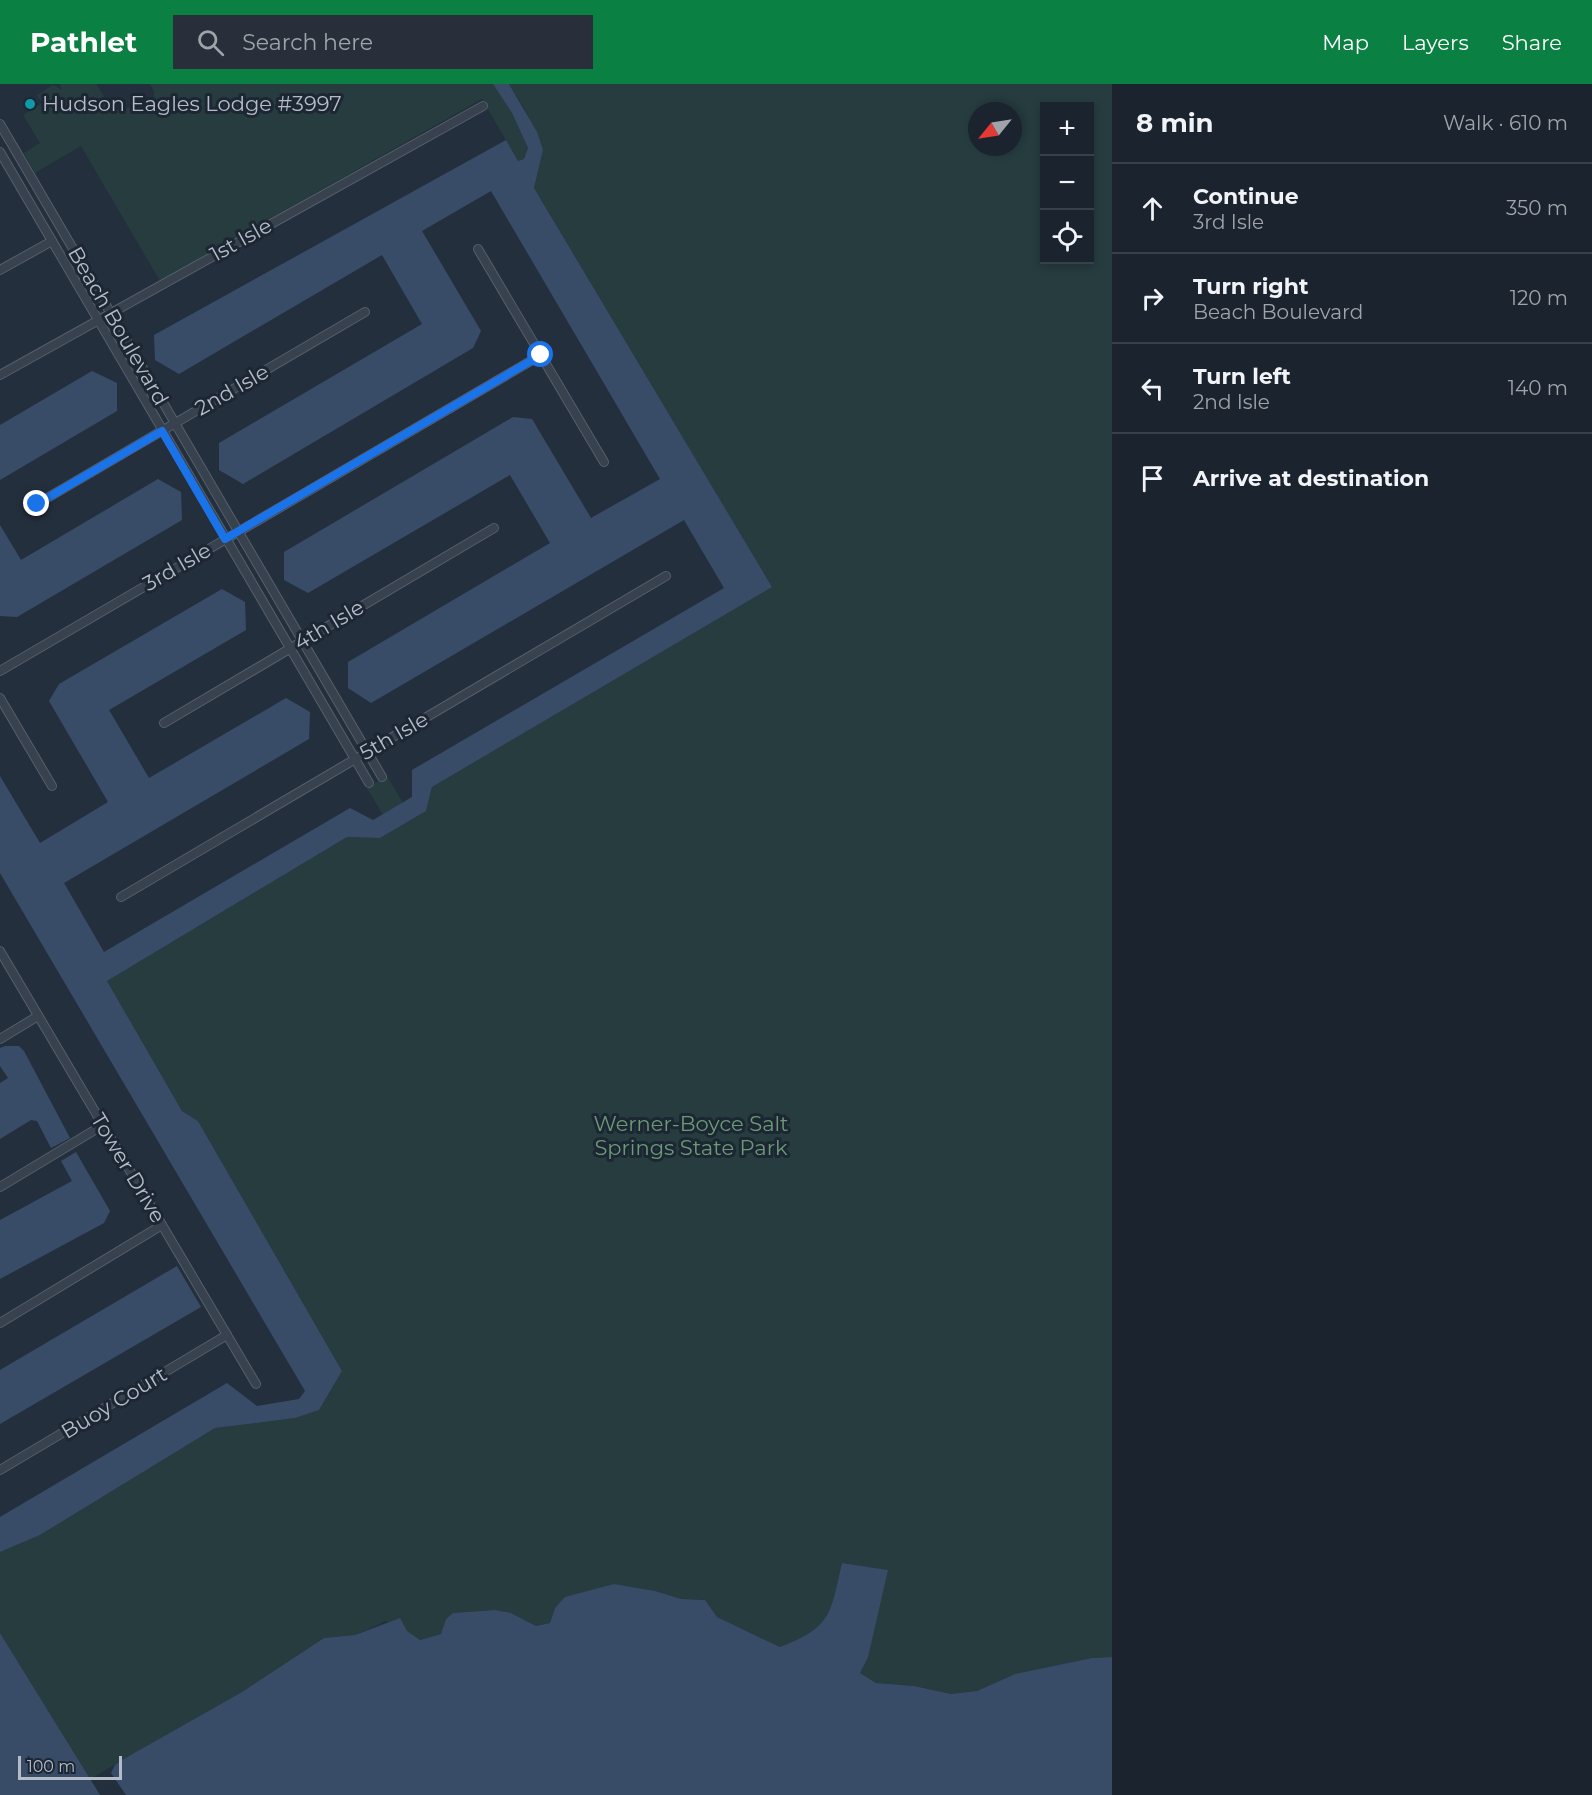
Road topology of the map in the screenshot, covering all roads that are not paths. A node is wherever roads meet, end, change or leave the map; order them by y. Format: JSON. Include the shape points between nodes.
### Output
{"nodes":[{"id":1,"x":483,"y":106,"type":"dead end"},
{"id":2,"x":0,"y":124,"type":"edge"},
{"id":3,"x":0,"y":153,"type":"edge"},
{"id":4,"x":40,"y":193,"type":"junction"},
{"id":5,"x":28,"y":201,"type":"junction"},
{"id":6,"x":52,"y":242,"type":"junction"},
{"id":7,"x":478,"y":249,"type":"dead end"},
{"id":8,"x":0,"y":270,"type":"edge"},
{"id":9,"x":365,"y":312,"type":"dead end"},
{"id":10,"x":111,"y":314,"type":"junction"},
{"id":11,"x":98,"y":320,"type":"junction"},
{"id":12,"x":541,"y":355,"type":"junction"},
{"id":13,"x":0,"y":375,"type":"edge"},
{"id":14,"x":175,"y":423,"type":"junction"},
{"id":15,"x":162,"y":431,"type":"junction"},
{"id":16,"x":604,"y":462,"type":"dead end"},
{"id":17,"x":37,"y":504,"type":"dead end"},
{"id":18,"x":494,"y":528,"type":"dead end"},
{"id":19,"x":238,"y":532,"type":"junction"},
{"id":20,"x":225,"y":539,"type":"junction"},
{"id":21,"x":666,"y":576,"type":"dead end"},
{"id":22,"x":302,"y":641,"type":"junction"},
{"id":23,"x":290,"y":649,"type":"junction"},
{"id":24,"x":0,"y":671,"type":"edge"},
{"id":25,"x":0,"y":698,"type":"edge"},
{"id":26,"x":164,"y":723,"type":"dead end"},
{"id":27,"x":367,"y":752,"type":"junction"},
{"id":28,"x":355,"y":759,"type":"junction"},
{"id":29,"x":382,"y":777,"type":"dead end"},
{"id":30,"x":369,"y":783,"type":"dead end"},
{"id":31,"x":51,"y":786,"type":"dead end"},
{"id":32,"x":121,"y":897,"type":"dead end"},
{"id":33,"x":0,"y":951,"type":"edge"},
{"id":34,"x":38,"y":1016,"type":"junction"},
{"id":35,"x":0,"y":1039,"type":"edge"},
{"id":36,"x":103,"y":1125,"type":"junction"},
{"id":37,"x":0,"y":1187,"type":"edge"},
{"id":38,"x":162,"y":1225,"type":"junction"},
{"id":39,"x":0,"y":1323,"type":"edge"},
{"id":40,"x":227,"y":1335,"type":"junction"},
{"id":41,"x":256,"y":1384,"type":"dead end"},
{"id":42,"x":0,"y":1470,"type":"edge"}],
"edges":[{"from":1,"to":10,"type":"street","name":"1st Isle"},
{"from":2,"to":4,"type":"street","name":"Beach Boulevard"},
{"from":3,"to":5,"type":"street","name":"Beach Boulevard"},
{"from":4,"to":5,"type":"street"},
{"from":4,"to":10,"type":"street","name":"Beach Boulevard"},
{"from":5,"to":6,"type":"street","name":"Beach Boulevard"},
{"from":6,"to":8,"type":"street"},
{"from":6,"to":11,"type":"street","name":"Beach Boulevard"},
{"from":7,"to":12,"type":"street"},
{"from":9,"to":14,"type":"street","name":"2nd Isle"},
{"from":10,"to":11,"type":"street","name":"1st Isle"},
{"from":10,"to":14,"type":"street","name":"Beach Boulevard"},
{"from":11,"to":13,"type":"street","name":"1st Isle"},
{"from":11,"to":15,"type":"street","name":"Beach Boulevard"},
{"from":12,"to":16,"type":"street"},
{"from":12,"to":19,"type":"street","name":"3rd Isle"},
{"from":14,"to":15,"type":"street","name":"2nd Isle"},
{"from":14,"to":19,"type":"street","name":"Beach Boulevard"},
{"from":15,"to":17,"type":"street","name":"2nd Isle"},
{"from":15,"to":20,"type":"street","name":"Beach Boulevard"},
{"from":18,"to":22,"type":"street","name":"4th Isle"},
{"from":19,"to":20,"type":"street","name":"3rd Isle"},
{"from":19,"to":22,"type":"street","name":"Beach Boulevard"},
{"from":20,"to":23,"type":"street","name":"Beach Boulevard"},
{"from":20,"to":24,"type":"street","name":"3rd Isle"},
{"from":21,"to":27,"type":"street","name":"5th Isle"},
{"from":22,"to":23,"type":"street","name":"4th Isle"},
{"from":22,"to":27,"type":"street","name":"Beach Boulevard"},
{"from":23,"to":26,"type":"street","name":"4th Isle"},
{"from":23,"to":28,"type":"street","name":"Beach Boulevard"},
{"from":25,"to":31,"type":"street"},
{"from":27,"to":28,"type":"street","name":"5th Isle"},
{"from":27,"to":29,"type":"street","name":"Beach Boulevard"},
{"from":28,"to":30,"type":"street","name":"Beach Boulevard"},
{"from":28,"to":32,"type":"street","name":"5th Isle"},
{"from":33,"to":34,"type":"street","name":"Tower Drive"},
{"from":34,"to":35,"type":"street"},
{"from":34,"to":36,"type":"street","name":"Tower Drive"},
{"from":36,"to":37,"type":"street"},
{"from":36,"to":38,"type":"street","name":"Tower Drive"},
{"from":38,"to":39,"type":"street"},
{"from":38,"to":40,"type":"street","name":"Tower Drive"},
{"from":40,"to":41,"type":"street","name":"Tower Drive"},
{"from":40,"to":42,"type":"street","name":"Buoy Court"}]}
